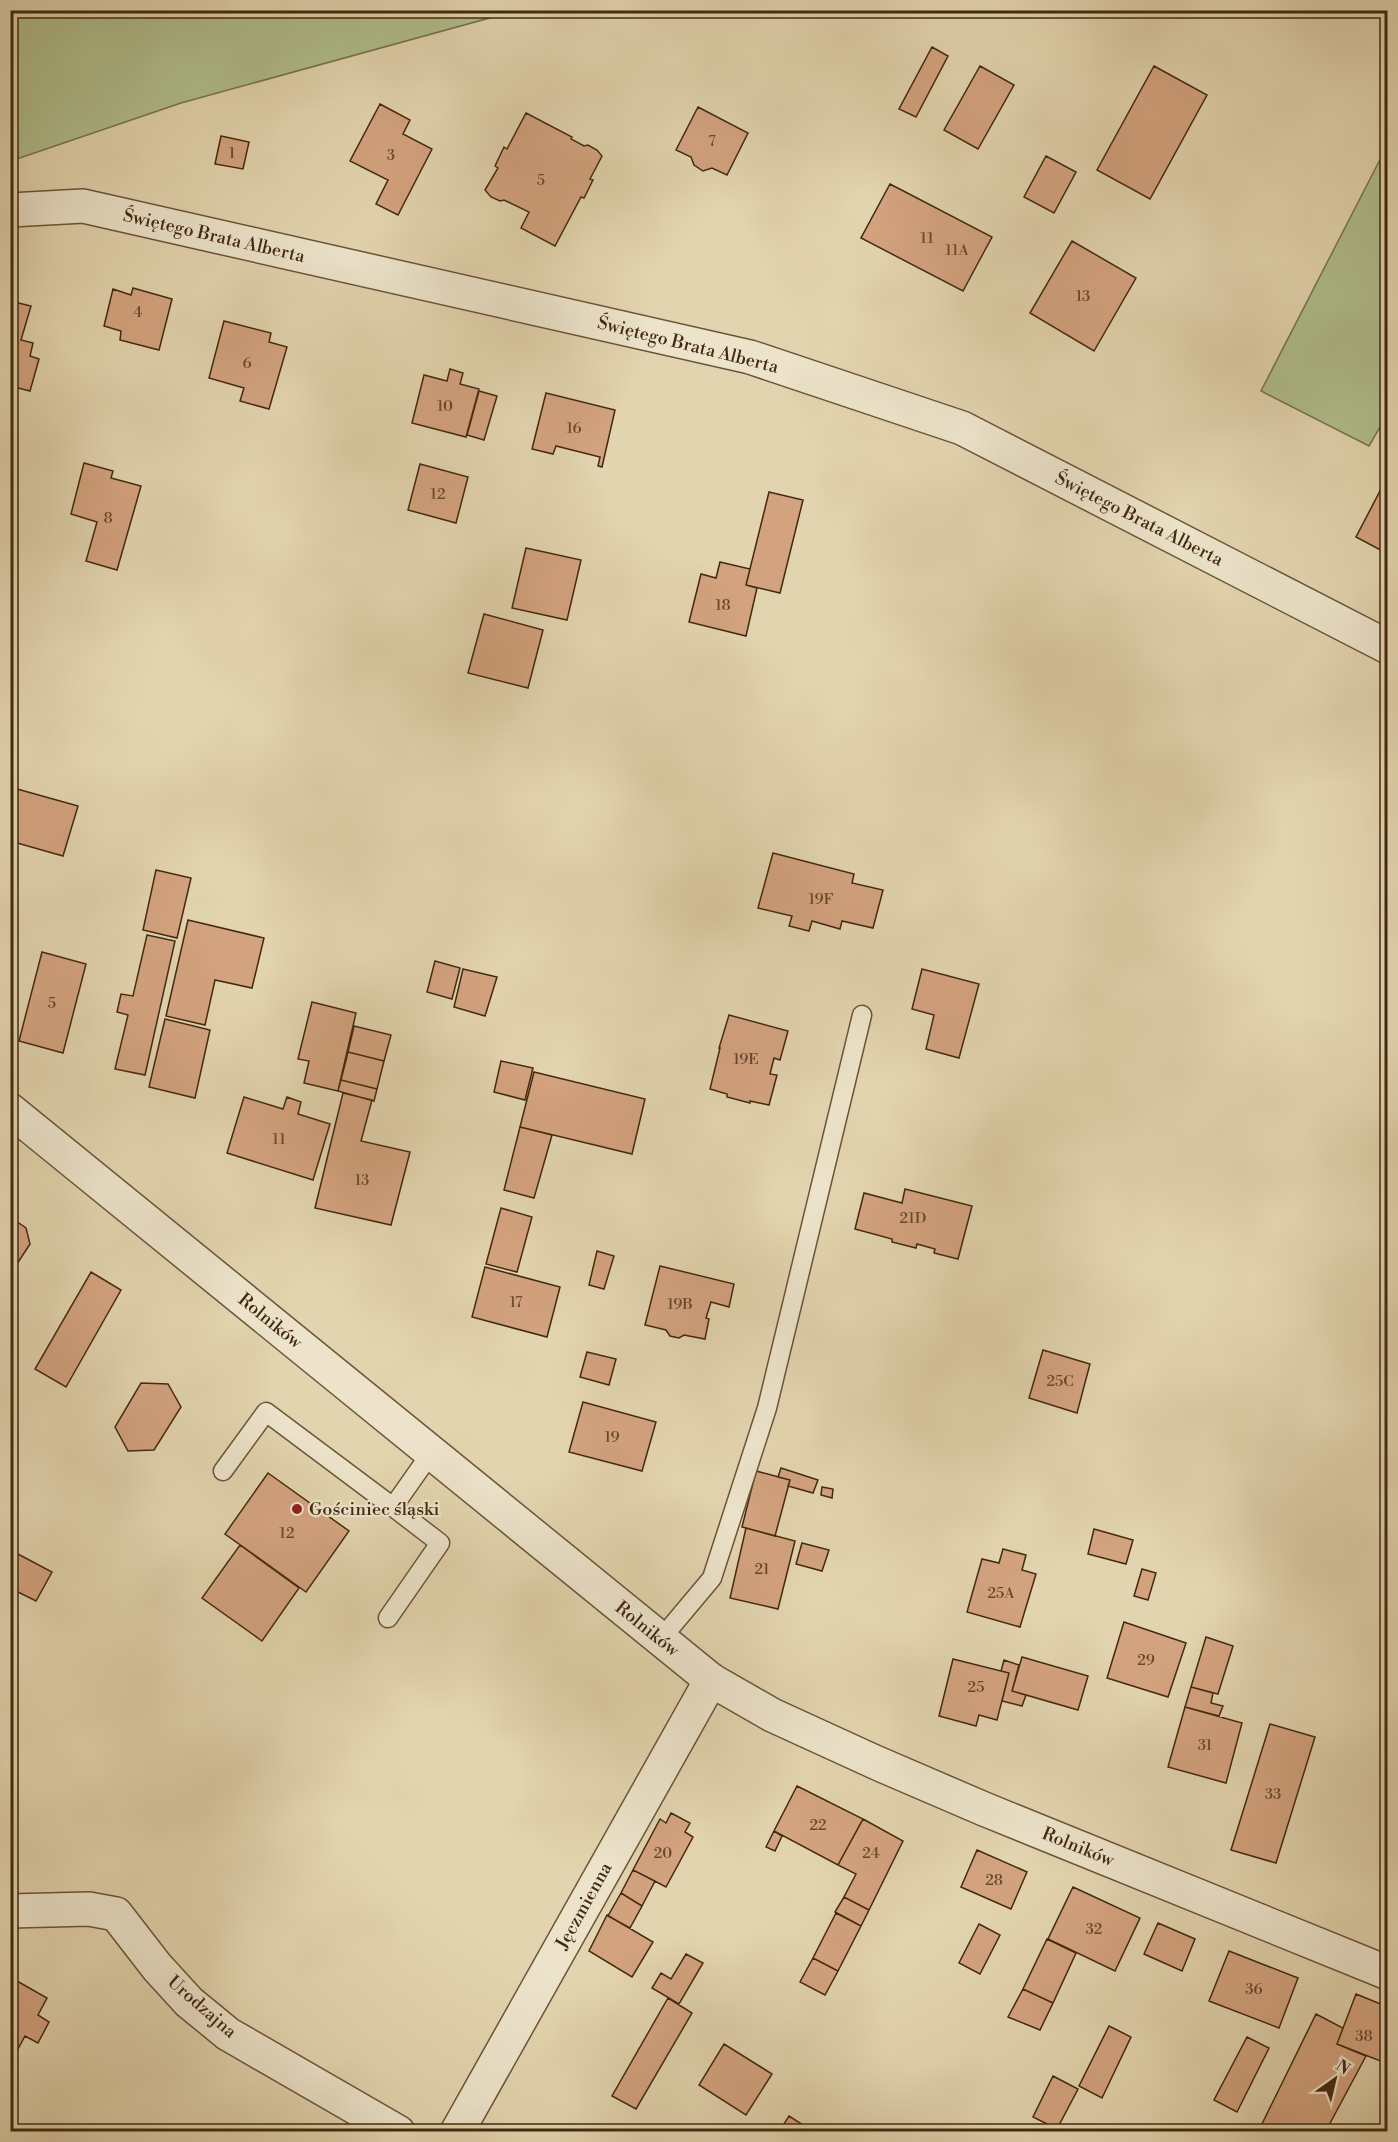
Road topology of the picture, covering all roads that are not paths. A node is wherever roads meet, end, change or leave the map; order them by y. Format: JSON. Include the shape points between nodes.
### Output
{"nodes":[{"id":1,"x":10,"y":210,"type":"edge"},
{"id":2,"x":1388,"y":647,"type":"edge"},
{"id":3,"x":862,"y":1015,"type":"dead end"},
{"id":4,"x":10,"y":1110,"type":"edge"},
{"id":5,"x":431,"y":1453,"type":"junction"},
{"id":6,"x":223,"y":1471,"type":"dead end"},
{"id":7,"x":393,"y":1507,"type":"junction"},
{"id":8,"x":388,"y":1618,"type":"dead end"},
{"id":9,"x":660,"y":1640,"type":"junction"},
{"id":10,"x":711,"y":1680,"type":"junction"},
{"id":11,"x":10,"y":1911,"type":"edge"},
{"id":12,"x":1388,"y":1973,"type":"edge"},
{"id":13,"x":398,"y":2132,"type":"edge"},
{"id":14,"x":457,"y":2132,"type":"edge"}],
"edges":[{"from":1,"to":2,"type":"street","name":"Świętego Brata Alberta","via":[[83,206],[750,357],[962,428]]},
{"from":3,"to":9,"type":"lane","via":[[767,1408],[712,1578]]},
{"from":4,"to":5,"type":"street","name":"Rolników"},
{"from":5,"to":7,"type":"lane"},
{"from":5,"to":9,"type":"street","name":"Rolników"},
{"from":6,"to":7,"type":"lane","via":[[266,1412]]},
{"from":7,"to":8,"type":"lane","via":[[440,1543]]},
{"from":9,"to":10,"type":"street","name":"Rolników"},
{"from":10,"to":12,"type":"street","name":"Rolników","via":[[772,1715],[899,1772]]},
{"from":10,"to":14,"type":"street","name":"Jęczmienna"},
{"from":11,"to":13,"type":"street","name":"Urodzajna","via":[[89,1909],[116,1914],[189,2002],[228,2034]]}]}
